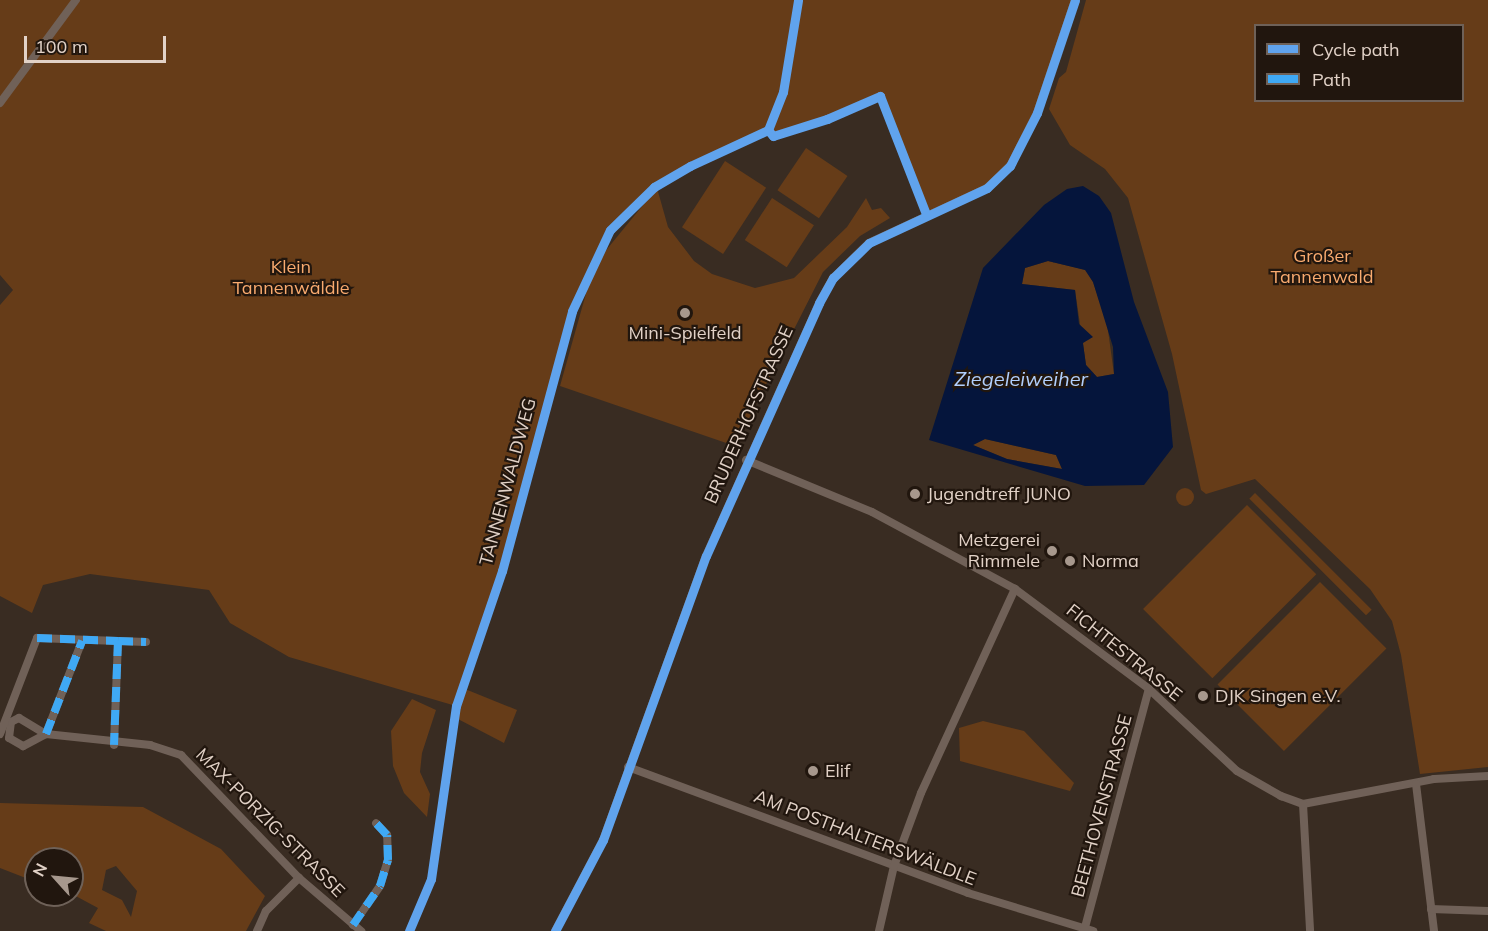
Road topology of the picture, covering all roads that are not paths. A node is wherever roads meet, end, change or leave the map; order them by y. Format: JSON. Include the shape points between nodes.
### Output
{"nodes":[{"id":1,"x":76,"y":0,"type":"edge"},
{"id":2,"x":1075,"y":0,"type":"edge"},
{"id":3,"x":0,"y":103,"type":"edge"},
{"id":4,"x":746,"y":460,"type":"junction"},
{"id":5,"x":1015,"y":589,"type":"junction"},
{"id":6,"x":82,"y":641,"type":"junction"},
{"id":7,"x":118,"y":641,"type":"junction"},
{"id":8,"x":146,"y":642,"type":"dead end"},
{"id":9,"x":1149,"y":689,"type":"junction"},
{"id":10,"x":9,"y":720,"type":"junction"},
{"id":11,"x":0,"y":734,"type":"edge"},
{"id":12,"x":46,"y":734,"type":"junction"},
{"id":13,"x":114,"y":745,"type":"junction"},
{"id":14,"x":628,"y":767,"type":"junction"},
{"id":15,"x":1488,"y":776,"type":"edge"},
{"id":16,"x":1416,"y":783,"type":"junction"},
{"id":17,"x":1303,"y":804,"type":"junction"},
{"id":18,"x":376,"y":823,"type":"dead end"},
{"id":19,"x":894,"y":866,"type":"junction"},
{"id":20,"x":299,"y":878,"type":"junction"},
{"id":21,"x":1431,"y":909,"type":"junction"},
{"id":22,"x":1488,"y":911,"type":"edge"},
{"id":23,"x":352,"y":926,"type":"junction"},
{"id":24,"x":1088,"y":930,"type":"edge"},
{"id":25,"x":257,"y":931,"type":"edge"},
{"id":26,"x":362,"y":931,"type":"edge"},
{"id":27,"x":555,"y":931,"type":"edge"},
{"id":28,"x":879,"y":931,"type":"edge"},
{"id":29,"x":1310,"y":931,"type":"edge"},
{"id":30,"x":1434,"y":931,"type":"edge"}],
"edges":[{"from":1,"to":3,"type":"street"},
{"from":2,"to":4,"type":"street","name":"BRUDERHOFSTRASSE","via":[[1037,113],[1010,166],[987,188],[898,225],[851,257],[819,303]]},
{"from":4,"to":5,"type":"street","name":"FICHTESTRASSE","via":[[872,512]]},
{"from":4,"to":14,"type":"street","name":"BRUDERHOFSTRASSE"},
{"from":5,"to":9,"type":"street","name":"FICHTESTRASSE"},
{"from":5,"to":19,"type":"street","via":[[949,725]]},
{"from":6,"to":7,"type":"street"},
{"from":6,"to":10,"type":"street","via":[[37,638]]},
{"from":6,"to":12,"type":"street"},
{"from":7,"to":8,"type":"street"},
{"from":7,"to":13,"type":"street"},
{"from":9,"to":17,"type":"street","name":"FICHTESTRASSE","via":[[1237,771]]},
{"from":9,"to":24,"type":"street","name":"BEETHOVENSTRASSE"},
{"from":10,"to":11,"type":"street"},
{"from":10,"to":12,"type":"street","name":"MAX-PORZIG-STRASSE","via":[[26,719]]},
{"from":10,"to":12,"type":"street","name":"MAX-PORZIG-STRASSE","via":[[7,731],[17,744],[32,744]]},
{"from":12,"to":13,"type":"street","name":"MAX-PORZIG-STRASSE"},
{"from":13,"to":20,"type":"street","name":"MAX-PORZIG-STRASSE","via":[[150,745],[181,755]]},
{"from":14,"to":19,"type":"street","name":"AM POSTHALTERSWÄLDLE"},
{"from":14,"to":27,"type":"street","name":"BRUDERHOFSTRASSE","via":[[597,855]]},
{"from":15,"to":16,"type":"street"},
{"from":16,"to":17,"type":"street"},
{"from":16,"to":21,"type":"street"},
{"from":17,"to":29,"type":"street"},
{"from":18,"to":23,"type":"street","via":[[387,835],[388,860],[380,886]]},
{"from":19,"to":24,"type":"street","name":"AM POSTHALTERSWÄLDLE"},
{"from":19,"to":28,"type":"street"},
{"from":20,"to":23,"type":"street","name":"MAX-PORZIG-STRASSE"},
{"from":20,"to":25,"type":"street","via":[[266,910]]},
{"from":21,"to":22,"type":"street"},
{"from":21,"to":30,"type":"street"},
{"from":23,"to":26,"type":"street","name":"MAX-PORZIG-STRASSE"}]}
